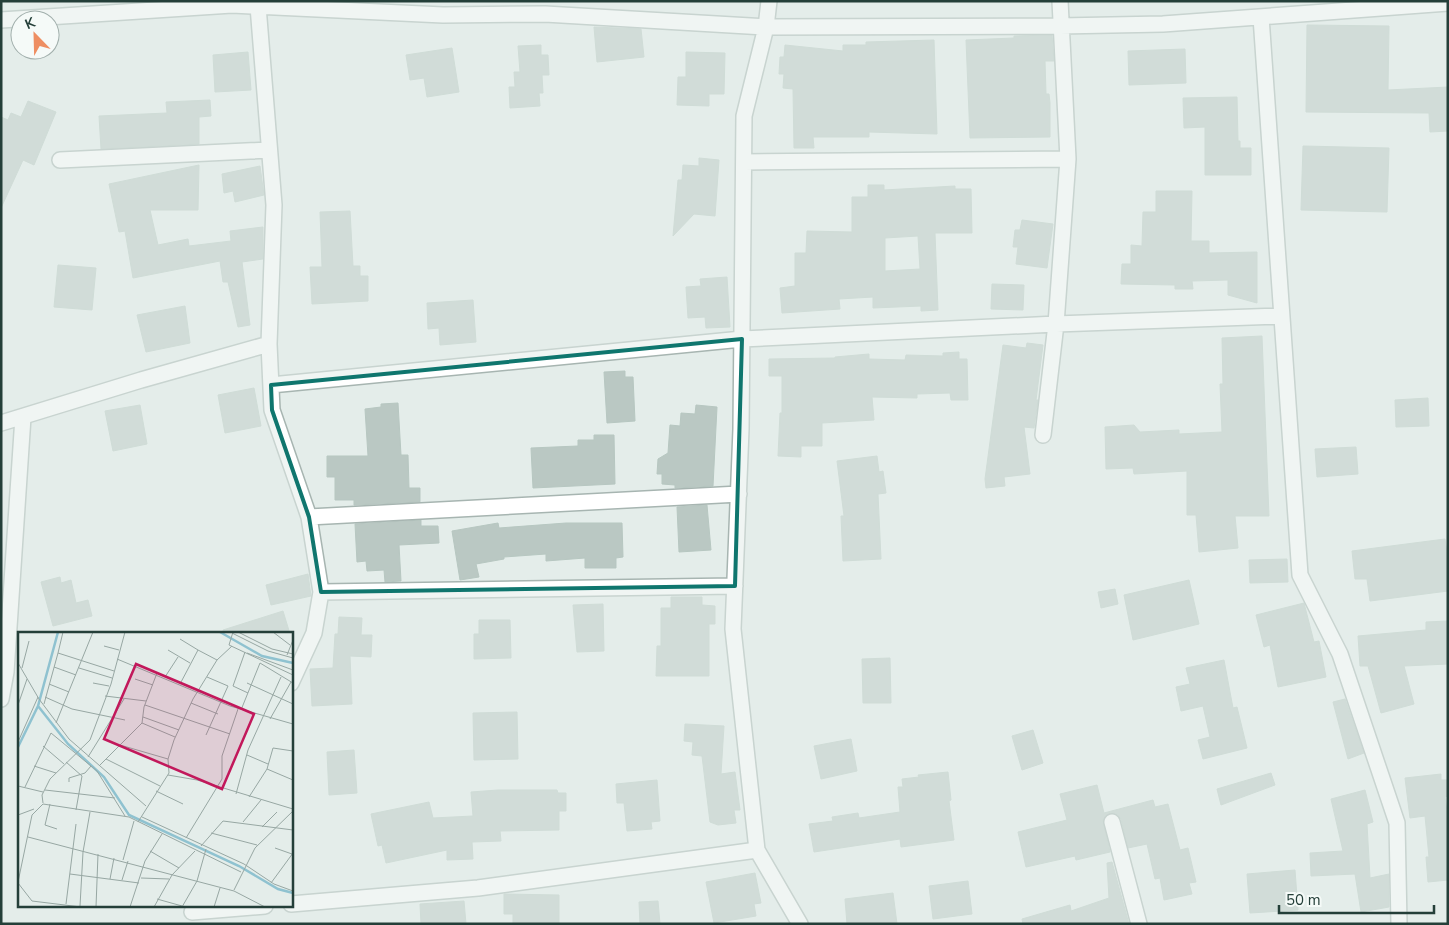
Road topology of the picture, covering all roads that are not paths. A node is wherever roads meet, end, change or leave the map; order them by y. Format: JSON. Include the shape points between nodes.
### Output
{"nodes":[{"id":1,"x":769,"y":1,"type":"edge"},
{"id":2,"x":1060,"y":1,"type":"edge"},
{"id":3,"x":1448,"y":2,"type":"edge"},
{"id":4,"x":258,"y":6,"type":"junction"},
{"id":5,"x":358,"y":6,"type":"edge"},
{"id":6,"x":545,"y":8,"type":"edge"},
{"id":7,"x":1294,"y":8,"type":"edge"},
{"id":8,"x":1261,"y":17,"type":"junction"},
{"id":9,"x":1,"y":20,"type":"edge"},
{"id":10,"x":1060,"y":26,"type":"junction"},
{"id":11,"x":766,"y":27,"type":"junction"},
{"id":12,"x":270,"y":150,"type":"junction"},
{"id":13,"x":1068,"y":159,"type":"junction"},
{"id":14,"x":60,"y":160,"type":"dead end"},
{"id":15,"x":744,"y":162,"type":"junction"},
{"id":16,"x":1281,"y":316,"type":"junction"},
{"id":17,"x":1056,"y":324,"type":"junction"},
{"id":18,"x":742,"y":339,"type":"junction"},
{"id":19,"x":269,"y":344,"type":"junction"},
{"id":20,"x":271,"y":385,"type":"junction"},
{"id":21,"x":23,"y":417,"type":"junction"},
{"id":22,"x":1,"y":423,"type":"edge"},
{"id":23,"x":1043,"y":435,"type":"dead end"},
{"id":24,"x":739,"y":494,"type":"junction"},
{"id":25,"x":309,"y":517,"type":"junction"},
{"id":26,"x":735,"y":586,"type":"junction"},
{"id":27,"x":321,"y":592,"type":"junction"},
{"id":28,"x":9,"y":671,"type":"edge"},
{"id":29,"x":292,"y":681,"type":"edge"},
{"id":30,"x":1,"y":699,"type":"edge"},
{"id":31,"x":1112,"y":822,"type":"dead end"},
{"id":32,"x":757,"y":850,"type":"junction"},
{"id":33,"x":292,"y":904,"type":"edge"},
{"id":34,"x":247,"y":908,"type":"edge"},
{"id":35,"x":191,"y":914,"type":"edge"},
{"id":36,"x":800,"y":924,"type":"edge"},
{"id":37,"x":1139,"y":924,"type":"edge"},
{"id":38,"x":1399,"y":924,"type":"edge"}],
"edges":[{"from":1,"to":11,"type":"street"},
{"from":2,"to":10,"type":"street"},
{"from":3,"to":7,"type":"street"},
{"from":4,"to":5,"type":"street"},
{"from":4,"to":9,"type":"street","via":[[232,4]]},
{"from":4,"to":12,"type":"street"},
{"from":5,"to":6,"type":"street","via":[[443,15]]},
{"from":6,"to":11,"type":"street"},
{"from":7,"to":8,"type":"street"},
{"from":8,"to":10,"type":"street","via":[[1163,24]]},
{"from":8,"to":16,"type":"street"},
{"from":10,"to":11,"type":"street"},
{"from":10,"to":13,"type":"street"},
{"from":11,"to":15,"type":"street","via":[[744,116]]},
{"from":12,"to":14,"type":"street"},
{"from":12,"to":19,"type":"street","via":[[274,205]]},
{"from":13,"to":15,"type":"street"},
{"from":13,"to":17,"type":"street"},
{"from":15,"to":18,"type":"street"},
{"from":16,"to":17,"type":"street"},
{"from":16,"to":38,"type":"street","via":[[1300,575],[1340,654],[1397,823]]},
{"from":17,"to":18,"type":"street"},
{"from":17,"to":23,"type":"street"},
{"from":18,"to":20,"type":"street"},
{"from":18,"to":24,"type":"street"},
{"from":19,"to":20,"type":"street"},
{"from":19,"to":21,"type":"street"},
{"from":20,"to":25,"type":"street","via":[[272,410]]},
{"from":21,"to":22,"type":"street"},
{"from":21,"to":28,"type":"street"},
{"from":24,"to":25,"type":"street"},
{"from":24,"to":26,"type":"street"},
{"from":25,"to":27,"type":"street"},
{"from":26,"to":27,"type":"street"},
{"from":26,"to":32,"type":"street","via":[[733,629]]},
{"from":27,"to":29,"type":"street","via":[[314,633]]},
{"from":28,"to":30,"type":"street"},
{"from":31,"to":37,"type":"street"},
{"from":32,"to":33,"type":"street","via":[[478,888]]},
{"from":32,"to":36,"type":"street"},
{"from":34,"to":35,"type":"street"}]}
